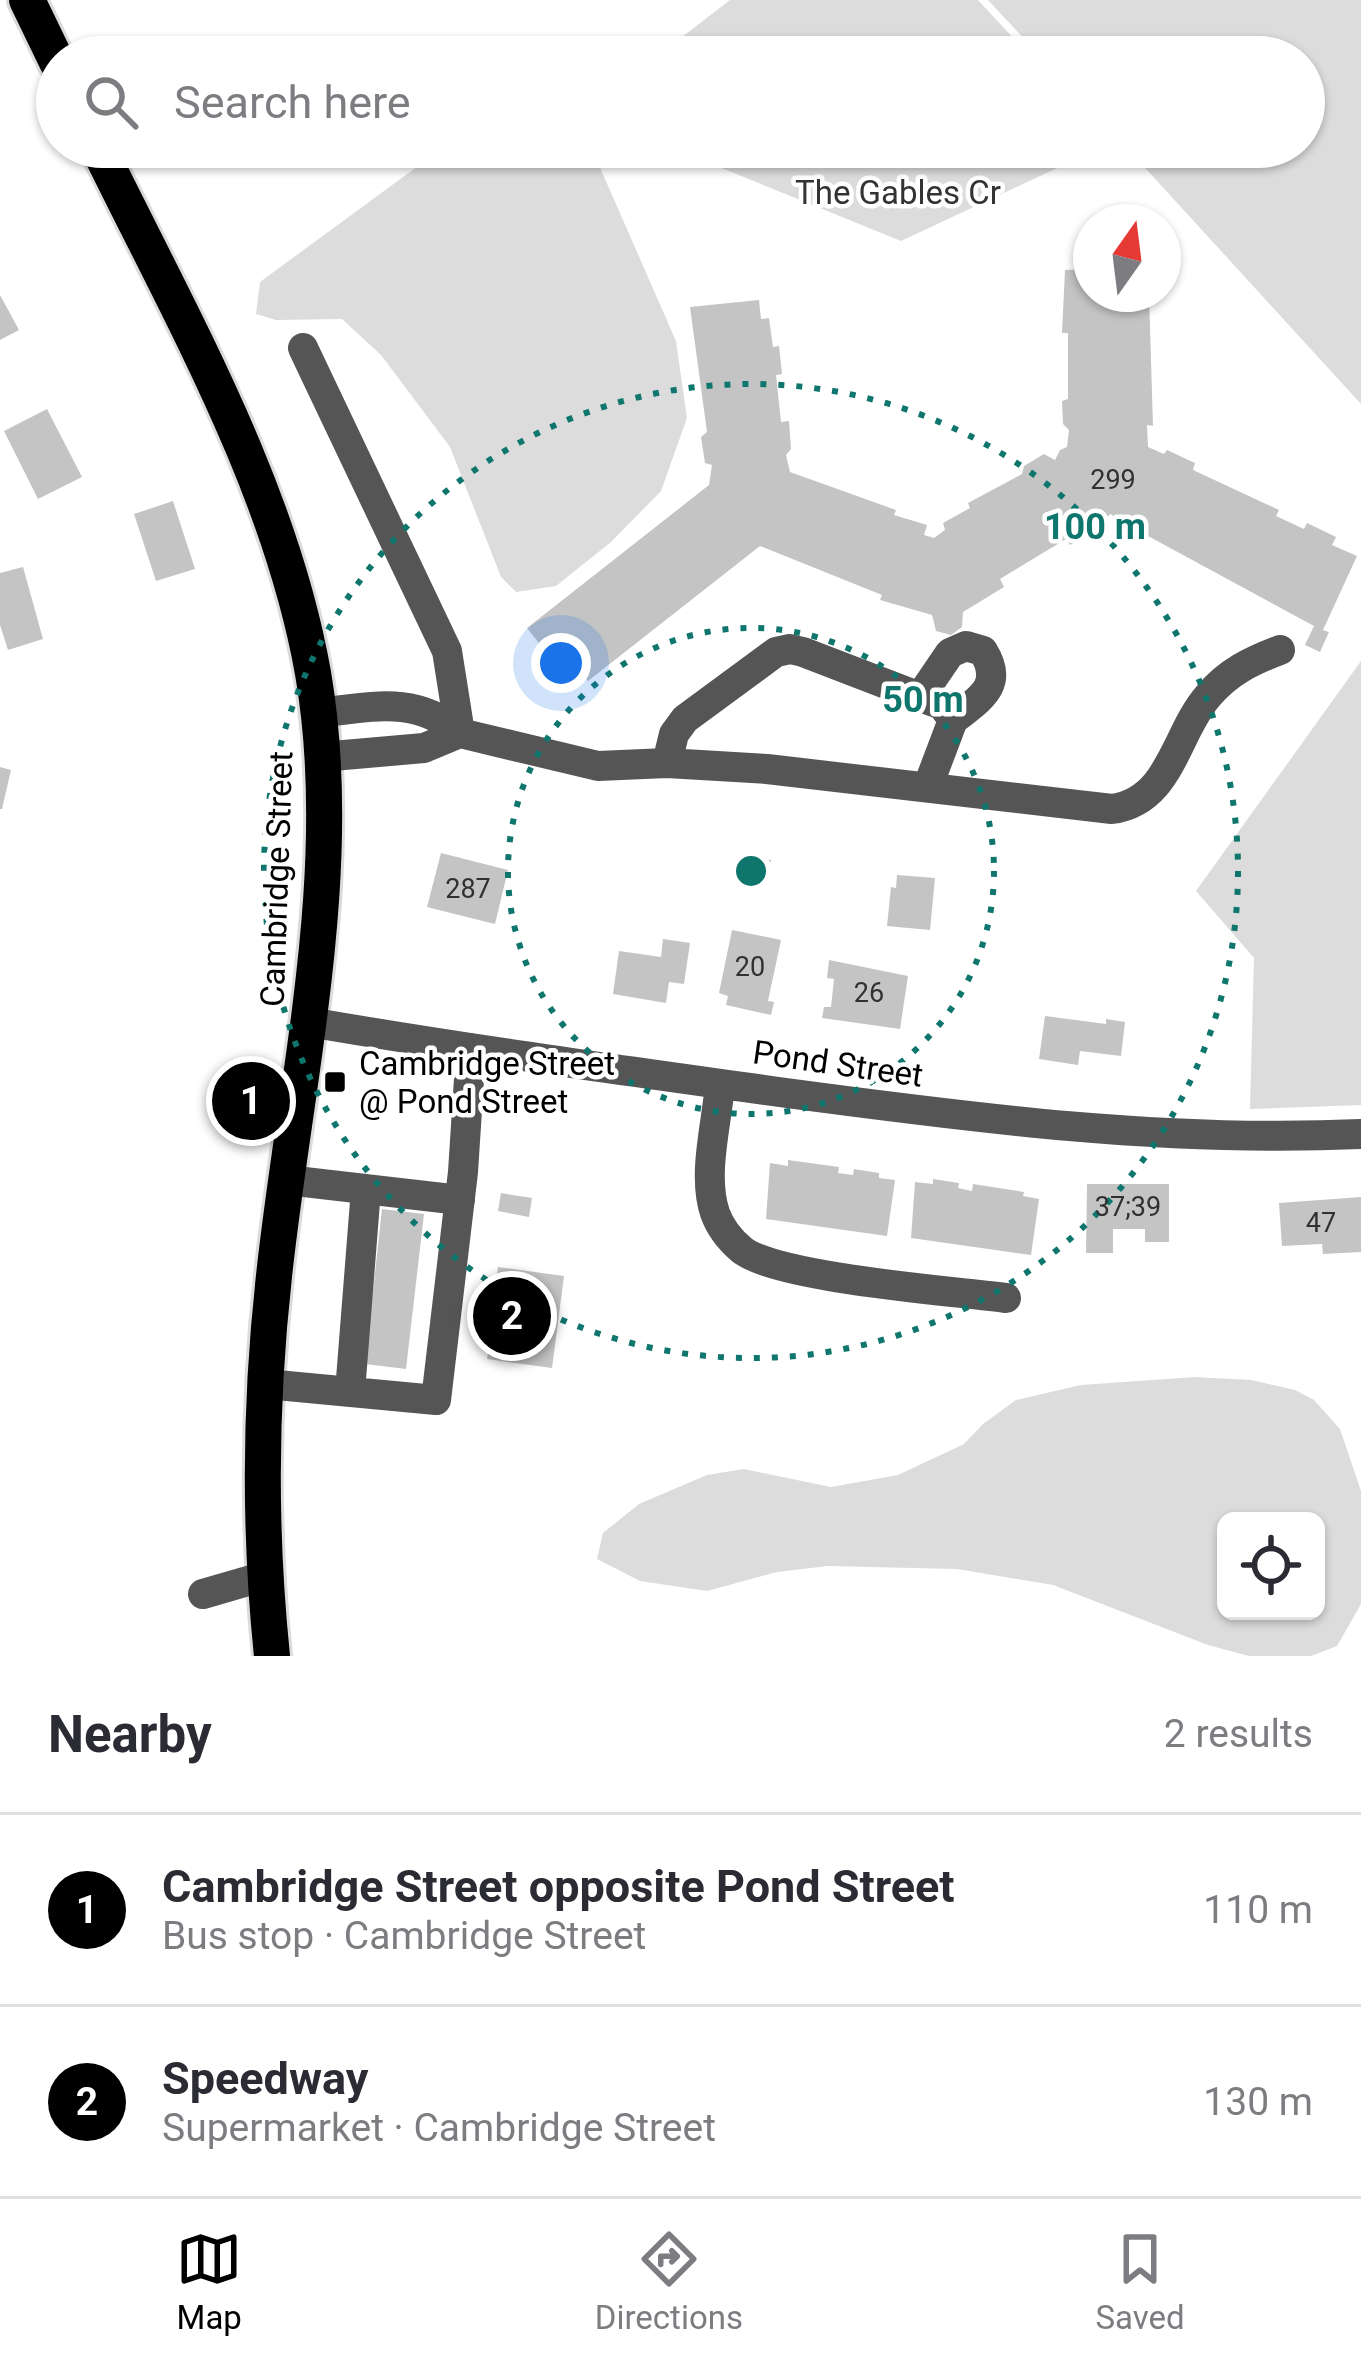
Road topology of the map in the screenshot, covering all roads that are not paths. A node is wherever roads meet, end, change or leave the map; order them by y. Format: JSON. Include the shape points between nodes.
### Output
{"nodes":[{"id":1,"x":32,"y":2,"type":"edge"},
{"id":2,"x":46,"y":36,"type":"edge"},
{"id":3,"x":108,"y":168,"type":"edge"},
{"id":4,"x":303,"y":347,"type":"dead end"},
{"id":5,"x":1280,"y":650,"type":"dead end"},
{"id":6,"x":920,"y":697,"type":"junction"},
{"id":7,"x":318,"y":713,"type":"junction"},
{"id":8,"x":953,"y":720,"type":"junction"},
{"id":9,"x":460,"y":733,"type":"junction"},
{"id":10,"x":321,"y":757,"type":"junction"},
{"id":11,"x":668,"y":763,"type":"junction"},
{"id":12,"x":928,"y":786,"type":"junction"},
{"id":13,"x":310,"y":1022,"type":"junction"},
{"id":14,"x":471,"y":1048,"type":"junction"},
{"id":15,"x":721,"y":1084,"type":"junction"},
{"id":16,"x":1361,"y":1134,"type":"edge"},
{"id":17,"x":287,"y":1180,"type":"junction"},
{"id":18,"x":366,"y":1189,"type":"junction"},
{"id":19,"x":460,"y":1200,"type":"junction"},
{"id":20,"x":1006,"y":1298,"type":"dead end"},
{"id":21,"x":266,"y":1384,"type":"junction"},
{"id":22,"x":350,"y":1392,"type":"junction"},
{"id":23,"x":265,"y":1576,"type":"junction"},
{"id":24,"x":203,"y":1594,"type":"dead end"},
{"id":25,"x":272,"y":1656,"type":"edge"}],
"edges":[{"from":1,"to":2,"type":"highway"},
{"from":3,"to":7,"type":"highway","name":"Cambridge Street","via":[[275,532]]},
{"from":4,"to":9,"type":"street","via":[[448,651]]},
{"from":5,"to":12,"type":"street","via":[[1220,682],[1155,788],[1129,806],[1093,810]]},
{"from":6,"to":8,"type":"street","via":[[942,705]]},
{"from":6,"to":8,"type":"street","via":[[950,653],[966,646],[983,651],[992,681]]},
{"from":6,"to":11,"type":"street","via":[[783,650],[685,719]]},
{"from":7,"to":9,"type":"street","via":[[419,708]]},
{"from":7,"to":10,"type":"highway","name":"Cambridge Street"},
{"from":8,"to":12,"type":"street"},
{"from":9,"to":10,"type":"street","via":[[424,748]]},
{"from":9,"to":11,"type":"street","via":[[585,764]]},
{"from":10,"to":13,"type":"highway","name":"Cambridge Street"},
{"from":11,"to":12,"type":"street"},
{"from":13,"to":14,"type":"street","name":"Pond Street"},
{"from":13,"to":17,"type":"highway","name":"Cambridge Street"},
{"from":14,"to":15,"type":"street","name":"Pond Street"},
{"from":14,"to":19,"type":"street"},
{"from":15,"to":16,"type":"street","name":"Pond Street","via":[[1146,1134]]},
{"from":15,"to":20,"type":"street","via":[[714,1209],[745,1252],[796,1270]]},
{"from":17,"to":18,"type":"street"},
{"from":17,"to":21,"type":"highway","name":"Cambridge Street"},
{"from":18,"to":19,"type":"street"},
{"from":18,"to":22,"type":"street"},
{"from":19,"to":22,"type":"street","via":[[436,1400]]},
{"from":21,"to":22,"type":"street"},
{"from":21,"to":23,"type":"highway","name":"Cambridge Street"},
{"from":23,"to":24,"type":"street"},
{"from":23,"to":25,"type":"highway","name":"Cambridge Street"}]}
